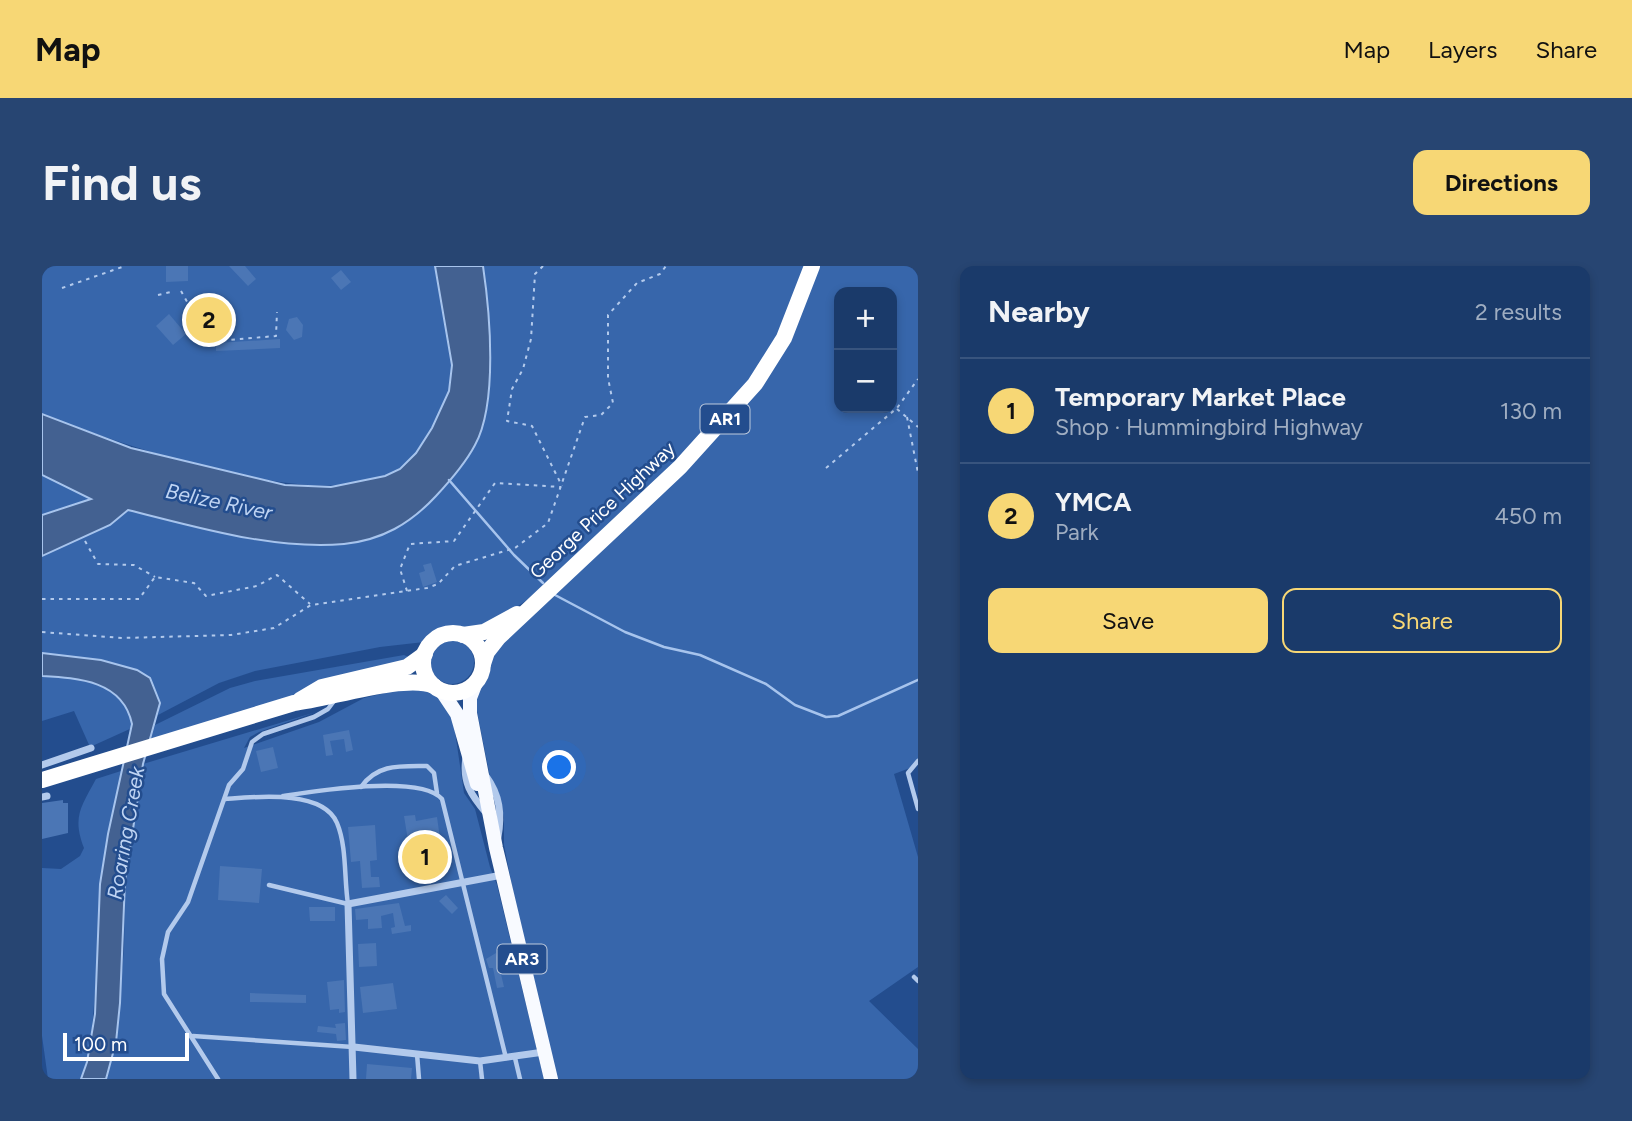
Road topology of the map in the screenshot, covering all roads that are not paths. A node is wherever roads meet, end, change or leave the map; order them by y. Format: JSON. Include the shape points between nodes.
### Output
{"nodes":[{"id":1,"x":811,"y":266,"type":"edge"},
{"id":2,"x":528,"y":608,"type":"junction"},
{"id":3,"x":463,"y":635,"type":"junction"},
{"id":4,"x":425,"y":654,"type":"junction"},
{"id":5,"x":483,"y":664,"type":"junction"},
{"id":6,"x":477,"y":680,"type":"junction"},
{"id":7,"x":438,"y":688,"type":"junction"},
{"id":8,"x":337,"y":697,"type":"junction"},
{"id":9,"x":294,"y":703,"type":"junction"},
{"id":10,"x":91,"y":748,"type":"dead end"},
{"id":11,"x":918,"y":761,"type":"edge"},
{"id":12,"x":42,"y":765,"type":"edge"},
{"id":13,"x":42,"y":780,"type":"edge"},
{"id":14,"x":360,"y":788,"type":"junction"},
{"id":15,"x":437,"y":793,"type":"junction"},
{"id":16,"x":283,"y":796,"type":"junction"},
{"id":17,"x":225,"y":799,"type":"junction"},
{"id":18,"x":918,"y":809,"type":"edge"},
{"id":19,"x":495,"y":844,"type":"junction"},
{"id":20,"x":502,"y":874,"type":"junction"},
{"id":21,"x":464,"y":880,"type":"junction"},
{"id":22,"x":269,"y":885,"type":"dead end"},
{"id":23,"x":348,"y":904,"type":"junction"},
{"id":24,"x":193,"y":1036,"type":"junction"},
{"id":25,"x":354,"y":1047,"type":"junction"},
{"id":26,"x":545,"y":1052,"type":"junction"},
{"id":27,"x":417,"y":1054,"type":"junction"},
{"id":28,"x":506,"y":1059,"type":"junction"},
{"id":29,"x":515,"y":1059,"type":"junction"},
{"id":30,"x":480,"y":1061,"type":"junction"},
{"id":31,"x":218,"y":1079,"type":"edge"},
{"id":32,"x":353,"y":1079,"type":"edge"},
{"id":33,"x":419,"y":1079,"type":"edge"},
{"id":34,"x":482,"y":1079,"type":"edge"},
{"id":35,"x":520,"y":1079,"type":"edge"},
{"id":36,"x":551,"y":1079,"type":"edge"}],
"edges":[{"from":1,"to":2,"type":"highway","name":"George Price Highway","number":"AR1","via":[[784,338],[755,384],[680,467]]},
{"from":2,"to":3,"type":"highway","name":"George Price Highway","number":"AR1","via":[[484,632]]},
{"from":2,"to":5,"type":"highway","name":"George Price Highway","number":"AR1","via":[[490,647]]},
{"from":3,"to":4,"type":"highway","via":[[442,636]]},
{"from":3,"to":5,"type":"highway","via":[[478,646]]},
{"from":4,"to":7,"type":"highway","via":[[425,674]]},
{"from":4,"to":9,"type":"highway","via":[[407,667],[322,687]]},
{"from":5,"to":6,"type":"highway"},
{"from":6,"to":7,"type":"highway","via":[[461,692]]},
{"from":6,"to":19,"type":"main road","number":"AR3","via":[[469,706]]},
{"from":7,"to":8,"type":"highway","via":[[409,681]]},
{"from":7,"to":19,"type":"main road","number":"AR3","via":[[457,714]]},
{"from":8,"to":9,"type":"highway"},
{"from":8,"to":17,"type":"lane","via":[[314,717],[257,737]]},
{"from":9,"to":13,"type":"highway"},
{"from":10,"to":12,"type":"street"},
{"from":11,"to":18,"type":"lane","via":[[908,773]]},
{"from":14,"to":15,"type":"lane","via":[[414,787]]},
{"from":14,"to":15,"type":"lane","via":[[373,771],[427,766],[434,773]]},
{"from":14,"to":16,"type":"lane"},
{"from":15,"to":21,"type":"lane","via":[[445,806]]},
{"from":16,"to":17,"type":"lane"},
{"from":16,"to":23,"type":"lane","via":[[314,804],[335,818]]},
{"from":17,"to":24,"type":"lane","via":[[188,902],[168,932],[162,959],[164,994]]},
{"from":19,"to":20,"type":"main road","number":"AR3"},
{"from":20,"to":21,"type":"street"},
{"from":20,"to":26,"type":"main road","number":"AR3"},
{"from":21,"to":23,"type":"street"},
{"from":21,"to":28,"type":"lane"},
{"from":22,"to":23,"type":"lane"},
{"from":23,"to":25,"type":"street"},
{"from":24,"to":25,"type":"lane"},
{"from":24,"to":31,"type":"lane"},
{"from":25,"to":27,"type":"street"},
{"from":25,"to":32,"type":"street"},
{"from":26,"to":29,"type":"street"},
{"from":26,"to":36,"type":"main road","number":"AR3"},
{"from":27,"to":30,"type":"street"},
{"from":27,"to":33,"type":"lane"},
{"from":28,"to":29,"type":"street"},
{"from":28,"to":30,"type":"street"},
{"from":29,"to":35,"type":"lane"},
{"from":30,"to":34,"type":"lane"}]}
